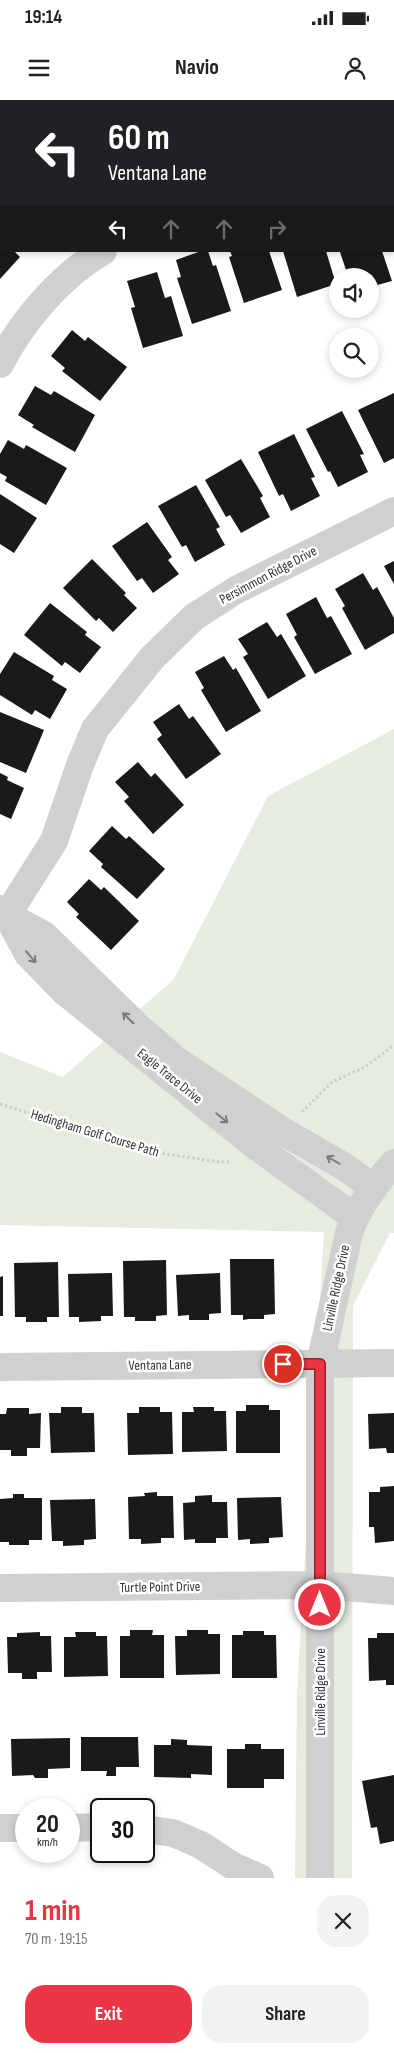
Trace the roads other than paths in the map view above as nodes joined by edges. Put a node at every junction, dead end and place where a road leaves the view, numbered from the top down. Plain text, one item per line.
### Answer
1 (102, 252) edge
2 (0, 364) edge
3 (394, 511) edge
4 (3, 912) edge
5 (394, 1162) edge
6 (373, 1187) junction
7 (354, 1217) junction
8 (394, 1363) edge
9 (320, 1364) junction
10 (0, 1367) edge
11 (320, 1586) junction
12 (0, 1588) edge
13 (394, 1591) edge
14 (0, 1828) edge
15 (15, 1828) edge
16 (155, 1831) edge
17 (260, 1878) edge
18 (320, 1878) edge

1 - 2 street
3 - 4 street, Persimmon Ridge Drive
6 -> 4 street, Eagle Trace Drive
4 -> 7 street, Eagle Trace Drive
5 - 6 street, Linville Ridge Drive
6 - 7 street, Linville Ridge Drive
7 - 9 street, Linville Ridge Drive
8 - 9 street, Ventana Lane
9 - 10 street, Ventana Lane
9 - 11 street, Linville Ridge Drive
11 - 12 street, Turtle Point Drive
11 - 13 street, Turtle Point Drive
11 - 18 street, Linville Ridge Drive
14 - 15 street
16 - 17 street

